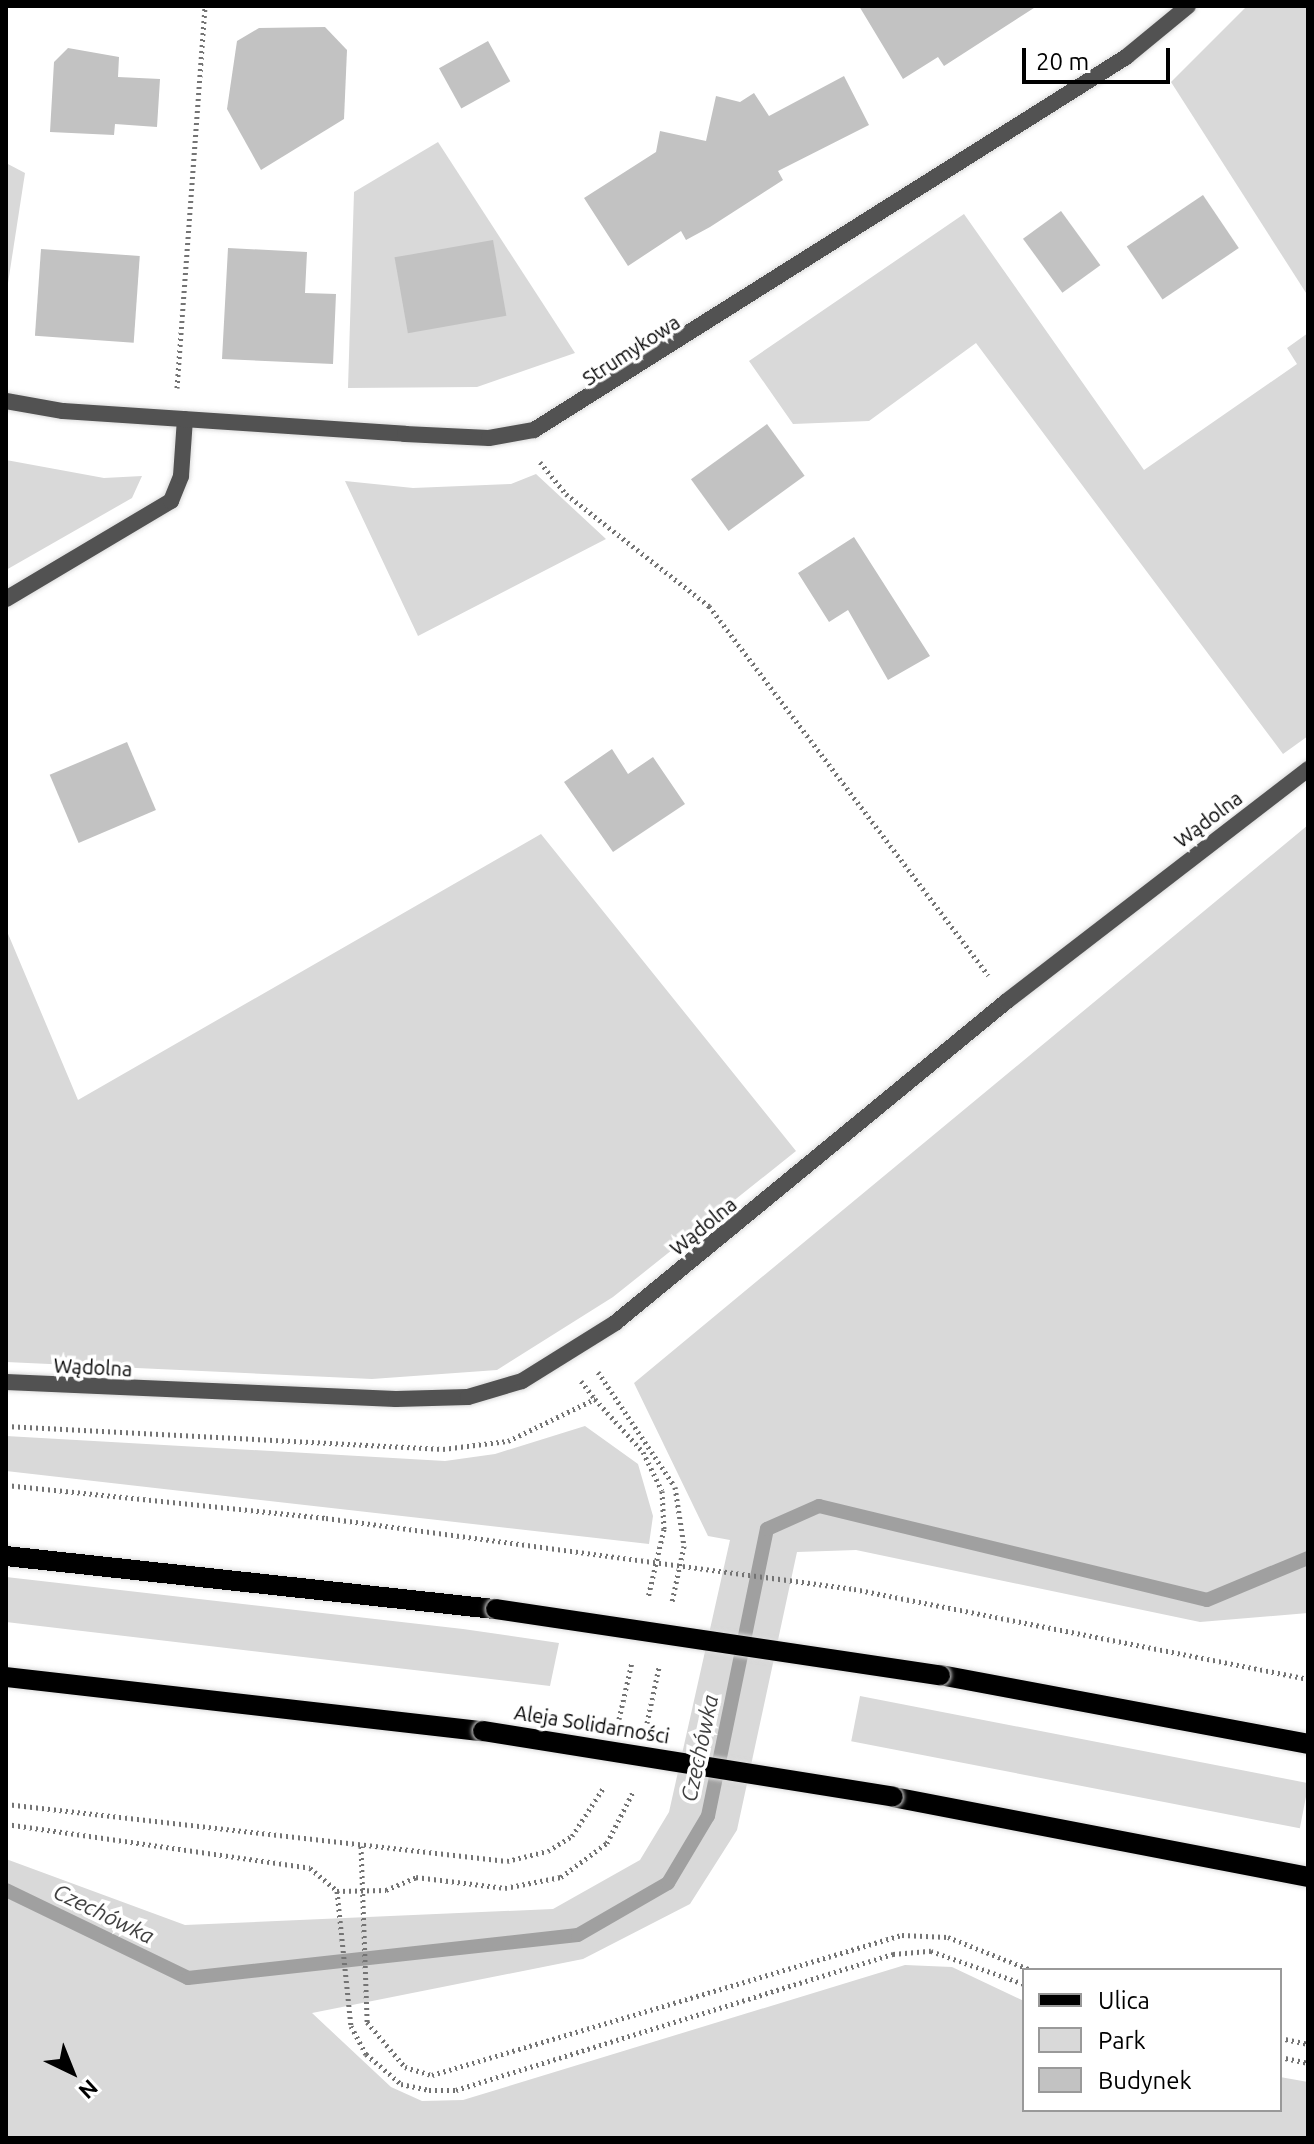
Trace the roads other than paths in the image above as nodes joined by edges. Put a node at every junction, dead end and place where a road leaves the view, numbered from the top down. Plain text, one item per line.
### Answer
1 (1188, 6) edge
2 (6, 401) edge
3 (185, 419) junction
4 (6, 599) edge
5 (1308, 769) edge
6 (6, 1382) edge
7 (6, 1556) edge
8 (6, 1677) edge
9 (1308, 1744) edge
10 (1308, 1877) edge

1 - 3 street, Strumykowa
2 - 3 street, Strumykowa
3 - 4 street
5 - 6 street, Wądolna
7 - 9 main road, bridge
8 - 10 main road, Aleja Solidarności, bridge

